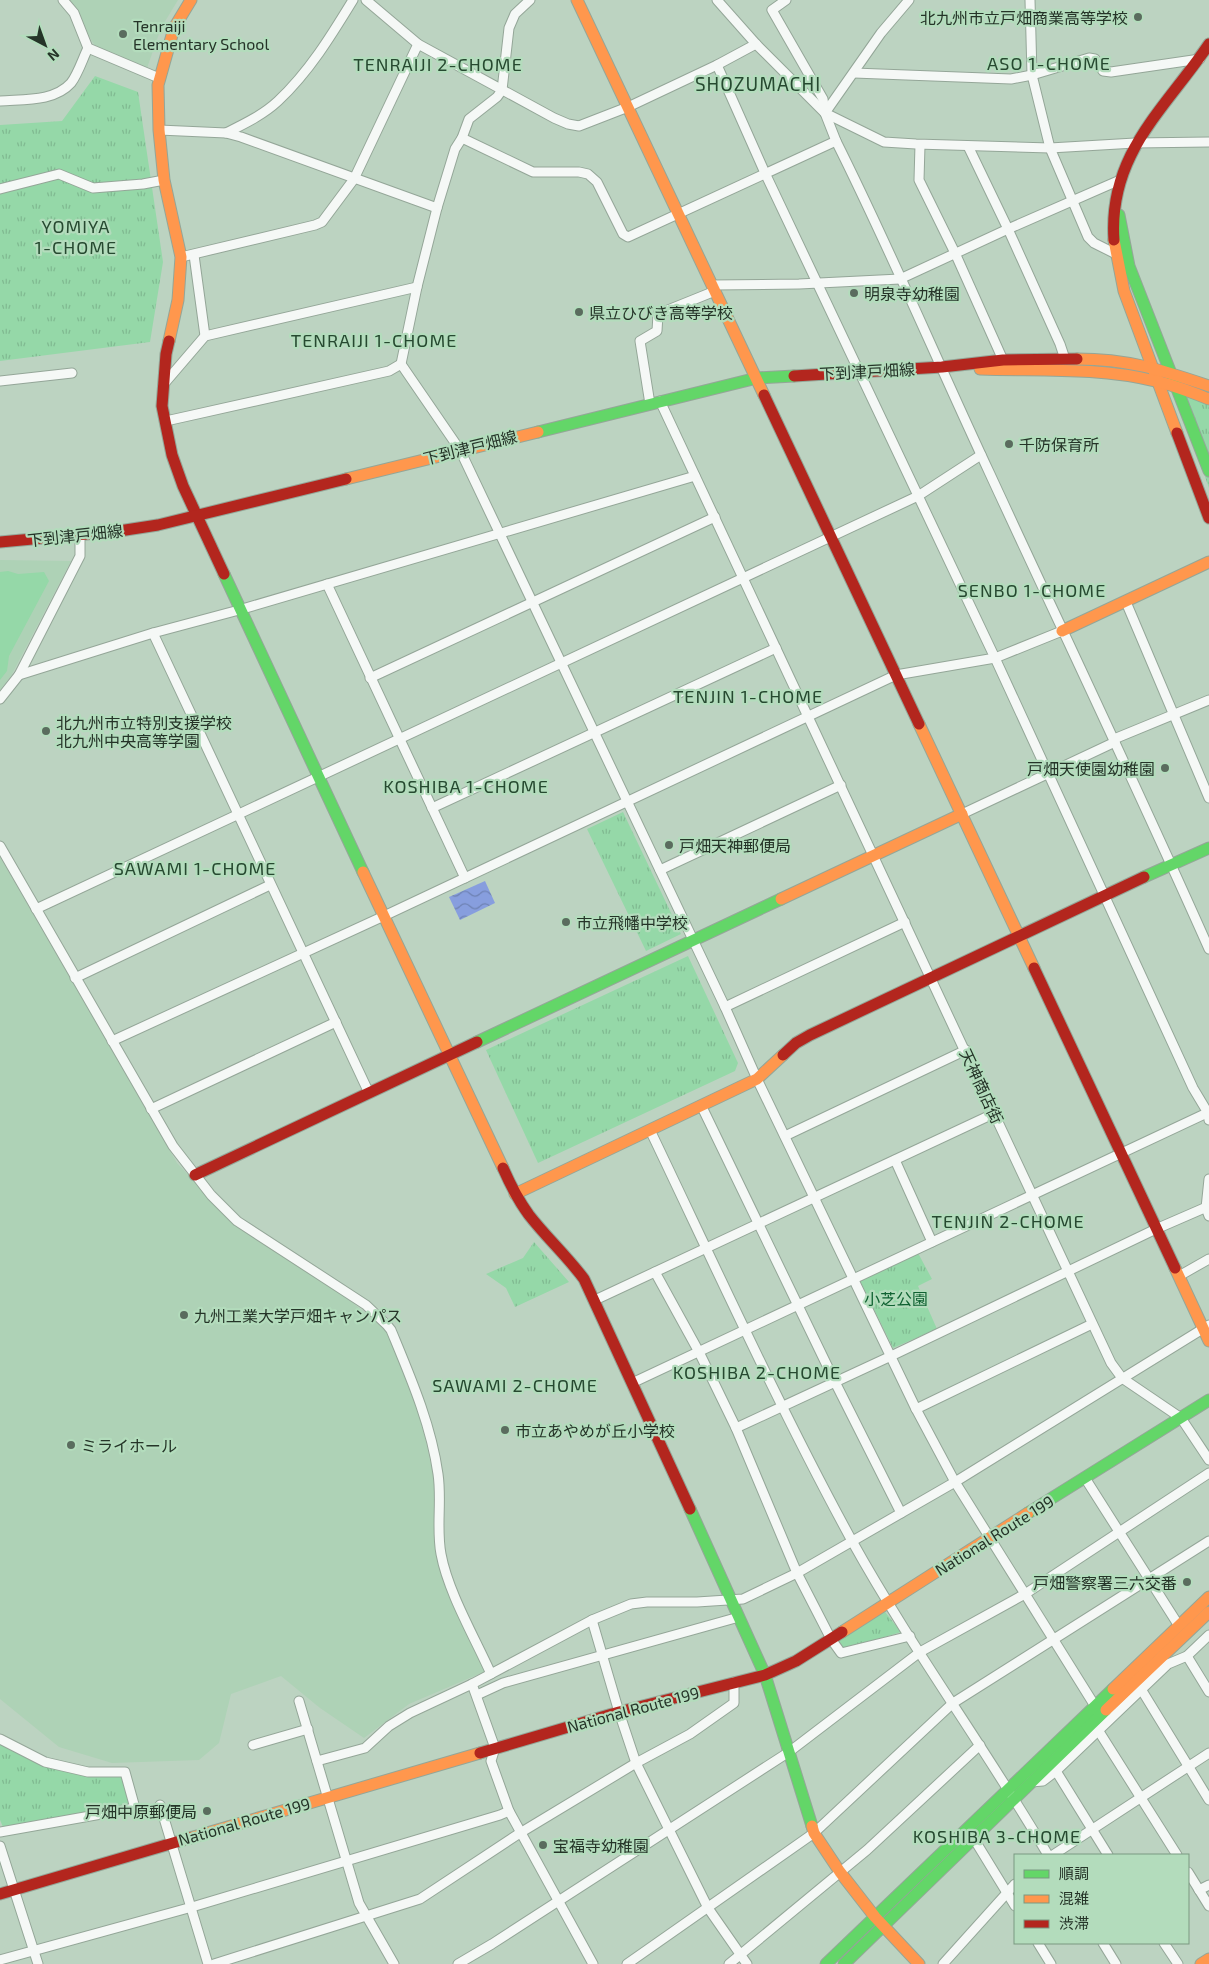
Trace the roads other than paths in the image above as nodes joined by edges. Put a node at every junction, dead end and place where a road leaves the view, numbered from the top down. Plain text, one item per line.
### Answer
1 (63, 0) edge
2 (191, 0) edge
3 (353, 0) edge
4 (366, 0) edge
5 (530, 0) edge
6 (577, 0) edge
7 (717, 0) edge
8 (786, 0) edge
9 (910, 0) edge
10 (1030, 0) edge
11 (418, 44) junction
12 (756, 44) junction
13 (1209, 44) edge
14 (88, 48) junction
15 (1209, 54) edge
16 (1198, 60) junction
17 (717, 66) junction
18 (854, 73) junction
19 (1032, 76) junction
20 (159, 78) junction
21 (502, 90) junction
22 (0, 101) edge
23 (628, 107) junction
24 (825, 113) junction
25 (160, 130) junction
26 (226, 133) junction
27 (462, 138) junction
28 (836, 142) junction
29 (1209, 142) edge
30 (1135, 143) junction
31 (920, 145) junction
32 (968, 146) junction
33 (1050, 148) junction
34 (765, 173) junction
35 (354, 179) junction
36 (164, 180) junction
37 (1120, 180) junction
38 (0, 190) edge
39 (1072, 200) junction
40 (437, 208) junction
41 (678, 214) junction
42 (1008, 229) junction
43 (955, 253) junction
44 (1114, 253) junction
45 (194, 255) junction
46 (181, 257) junction
47 (900, 279) junction
48 (817, 282) junction
49 (417, 287) junction
50 (714, 288) junction
51 (205, 336) junction
52 (1064, 359) junction
53 (1003, 360) junction
54 (401, 364) junction
55 (942, 367) junction
56 (1153, 367) junction
57 (859, 371) junction
58 (1171, 372) junction
59 (72, 373) dead end
60 (757, 378) junction
61 (0, 382) edge
62 (1159, 382) junction
63 (162, 386) junction
64 (1209, 386) edge
65 (1178, 387) junction
66 (1209, 399) edge
67 (655, 402) junction
68 (166, 421) junction
69 (460, 450) junction
70 (981, 455) junction
71 (1209, 471) edge
72 (695, 476) junction
73 (918, 496) junction
74 (196, 515) junction
75 (714, 517) junction
76 (1209, 518) edge
77 (500, 532) junction
78 (80, 535) junction
79 (832, 536) junction
80 (0, 542) edge
81 (1209, 562) edge
82 (743, 578) junction
83 (328, 584) junction
84 (532, 602) junction
85 (1126, 602) junction
86 (239, 610) junction
87 (1062, 631) junction
88 (153, 633) junction
89 (776, 648) junction
90 (996, 658) junction
91 (562, 663) junction
92 (19, 675) junction
93 (896, 675) junction
94 (370, 678) junction
95 (0, 699) edge
96 (1209, 700) edge
97 (1174, 715) junction
98 (808, 716) junction
99 (595, 732) junction
100 (400, 738) junction
101 (1114, 740) junction
102 (1048, 774) junction
103 (318, 777) junction
104 (841, 785) junction
105 (1209, 798) edge
106 (628, 801) junction
107 (432, 808) junction
108 (962, 814) junction
109 (238, 815) junction
110 (0, 846) edge
111 (1209, 848) edge
112 (874, 856) junction
113 (1171, 864) junction
114 (660, 870) junction
115 (465, 878) junction
116 (270, 885) junction
117 (1105, 895) junction
118 (36, 910) junction
119 (384, 916) junction
120 (905, 922) junction
121 (1018, 936) junction
122 (693, 940) junction
123 (1209, 949) edge
124 (302, 953) junction
125 (75, 978) junction
126 (932, 978) junction
127 (725, 1007) junction
128 (336, 1022) junction
129 (112, 1041) junction
130 (966, 1050) junction
131 (450, 1055) junction
132 (757, 1079) junction
133 (369, 1093) junction
134 (702, 1106) junction
135 (151, 1108) junction
136 (995, 1114) junction
137 (1209, 1115) edge
138 (650, 1130) junction
139 (785, 1136) junction
140 (1121, 1154) junction
141 (895, 1160) junction
142 (195, 1175) junction
143 (1209, 1180) edge
144 (515, 1194) junction
145 (1034, 1195) junction
146 (814, 1199) junction
147 (1208, 1210) edge
148 (760, 1224) junction
149 (1156, 1229) junction
150 (932, 1242) junction
151 (707, 1248) junction
152 (1209, 1259) edge
153 (1068, 1270) junction
154 (654, 1272) junction
155 (1179, 1276) junction
156 (853, 1279) junction
157 (595, 1300) junction
158 (798, 1306) junction
159 (1092, 1324) junction
160 (1206, 1327) edge
161 (746, 1330) junction
162 (1209, 1341) edge
163 (699, 1352) junction
164 (889, 1357) junction
165 (1122, 1378) junction
166 (835, 1382) junction
167 (632, 1383) junction
168 (1209, 1400) edge
169 (782, 1406) junction
170 (916, 1409) junction
171 (1181, 1418) junction
172 (736, 1428) junction
173 (1209, 1460) edge
174 (1209, 1473) edge
175 (1085, 1478) junction
176 (955, 1482) junction
177 (901, 1513) junction
178 (1119, 1532) junction
179 (990, 1537) junction
180 (852, 1541) junction
181 (1209, 1541) edge
182 (797, 1573) junction
183 (1149, 1579) junction
184 (1025, 1594) junction
185 (1209, 1597) edge
186 (732, 1600) junction
187 (888, 1603) junction
188 (1209, 1612) edge
189 (739, 1617) junction
190 (592, 1620) junction
191 (1179, 1626) junction
192 (1209, 1634) edge
193 (910, 1636) junction
194 (831, 1640) junction
195 (1054, 1640) junction
196 (920, 1652) junction
197 (1187, 1656) junction
198 (602, 1657) junction
199 (491, 1674) junction
200 (765, 1675) junction
201 (734, 1682) junction
202 (472, 1684) junction
203 (1141, 1689) junction
204 (1209, 1692) edge
205 (477, 1695) junction
206 (299, 1701) dead end
207 (953, 1704) junction
208 (1095, 1706) junction
209 (619, 1712) junction
210 (308, 1730) junction
211 (1098, 1730) junction
212 (0, 1739) edge
213 (253, 1744) dead end
214 (980, 1745) junction
215 (495, 1748) junction
216 (789, 1752) junction
217 (1209, 1753) edge
218 (317, 1760) junction
219 (636, 1762) junction
220 (1188, 1766) junction
221 (1056, 1771) junction
222 (1030, 1782) junction
223 (1012, 1793) junction
224 (328, 1797) junction
225 (1141, 1797) junction
226 (1209, 1800) edge
227 (160, 1805) dead end
228 (509, 1811) junction
229 (668, 1830) junction
230 (1091, 1830) junction
231 (0, 1832) edge
232 (520, 1833) junction
233 (814, 1833) junction
234 (974, 1839) junction
235 (171, 1842) junction
236 (0, 1846) edge
237 (1047, 1854) edge
238 (1055, 1854) edge
239 (1107, 1854) edge
240 (1174, 1854) edge
241 (347, 1860) junction
242 (840, 1872) junction
243 (1189, 1874) edge
244 (1014, 1885) edge
245 (1209, 1885) edge
246 (15, 1889) junction
247 (1199, 1890) junction
248 (1007, 1892) junction
249 (0, 1894) edge
250 (558, 1901) junction
251 (1014, 1904) edge
252 (1209, 1906) edge
253 (192, 1907) junction
254 (708, 1908) junction
255 (366, 1917) junction
256 (875, 1917) junction
257 (884, 1927) junction
258 (1039, 1944) edge
259 (1104, 1944) edge
260 (1165, 1944) edge
261 (34, 1951) junction
262 (739, 1955) junction
263 (1209, 1959) edge
264 (0, 1960) edge
265 (38, 1964) edge
266 (208, 1964) edge
267 (214, 1964) edge
268 (394, 1964) edge
269 (458, 1964) edge
270 (593, 1964) edge
271 (628, 1964) edge
272 (729, 1964) edge
273 (747, 1964) edge
274 (826, 1964) edge
275 (844, 1964) edge
276 (919, 1964) edge
277 (943, 1964) edge
278 (1051, 1964) edge
279 (1116, 1964) edge
280 (1178, 1964) edge
281 (1201, 1964) edge

1 - 14 street
2 - 20 main road
3 - 26 street
4 - 11 street
5 - 21 street
6 - 23 main road
7 - 12 street
8 - 24 street
9 - 18 street
10 - 19 street
11 - 21 street
11 - 35 street
12 - 17 street
12 - 24 street
13 - 16 main road
14 - 20 street
14 - 22 street
15 - 16 street
16 - 19 street
16 - 30 main road
17 - 23 street
17 - 34 street
18 - 19 street
18 - 24 street
19 - 33 street
20 - 25 main road
21 - 23 street
21 - 27 street
23 - 41 main road
24 - 28 street
24 - 31 street
25 - 26 street
25 - 36 main road
26 - 35 street
27 - 40 street
27 - 41 street
28 - 34 street
28 - 47 street
29 - 30 street
30 - 33 street
30 - 37 main road
31 - 32 street
31 - 43 street
32 - 33 street
32 - 42 street
33 - 39 street
34 - 41 street
34 - 48 street
35 - 40 street
35 - 45 street
36 - 38 street
36 - 46 main road
37 - 39 street
37 - 44 main road
37 - 58 main road
39 - 42 street
39 - 44 street
40 - 49 street
41 - 50 main road
42 - 43 street
42 - 52 street
43 - 47 street
43 - 53 street
44 - 56 main road
45 - 46 street
45 - 51 street
46 - 63 main road
47 - 48 street
47 - 55 street
48 - 50 street
48 - 57 street
49 - 51 street
49 - 54 street
50 - 60 main road
50 - 67 street, 天神商店街
51 - 63 street
52 - 53 main road, 下到津戸畑線
52 - 56 main road, 下到津戸畑線
53 - 55 main road, 下到津戸畑線
54 - 68 street
54 - 69 street
55 - 57 main road, 下到津戸畑線
55 - 62 main road, 下到津戸畑線
55 - 70 street
56 - 58 main road, 下到津戸畑線
56 - 62 main road
57 - 60 main road, 下到津戸畑線
57 - 73 street
58 - 64 main road, 下到津戸畑線
58 - 65 main road
59 - 61 street
60 - 67 main road, 下到津戸畑線
60 - 79 main road
62 - 65 main road, 下到津戸畑線
62 - 76 main road
63 - 68 main road
65 - 66 main road, 下到津戸畑線
65 - 71 main road
67 - 69 main road, 下到津戸畑線
67 - 72 street, 天神商店街
68 - 74 main road
69 - 74 main road, 下到津戸畑線
69 - 77 street
70 - 73 street
70 - 87 street
72 - 75 street, 天神商店街
72 - 77 street
73 - 79 street
73 - 90 street
74 - 78 main road, 下到津戸畑線
74 - 86 main road
75 - 82 street, 天神商店街
75 - 84 street
77 - 83 street
77 - 84 street
78 - 80 main road, 下到津戸畑線
78 - 92 street
79 - 82 street
79 - 93 main road
81 - 85 main road
82 - 89 street, 天神商店街
82 - 91 street
83 - 86 street
83 - 94 street
84 - 91 street
84 - 94 street
85 - 87 main road
85 - 97 street
86 - 88 street
86 - 103 main road
87 - 90 street
87 - 101 street
88 - 92 street
88 - 109 street
89 - 98 street, 天神商店街
89 - 99 street
90 - 93 street
90 - 102 street
91 - 99 street
91 - 100 street
92 - 95 street
93 - 98 street
93 - 108 main road
94 - 100 street
96 - 97 street
97 - 101 street
97 - 105 street
98 - 104 street, 天神商店街
98 - 106 street
99 - 106 street
99 - 107 street
100 - 103 street
100 - 107 street
101 - 102 street
101 - 113 street
102 - 108 street
102 - 117 street
103 - 109 street
103 - 119 main road
104 - 112 street, 天神商店街
104 - 114 street
106 - 114 street
106 - 115 street
107 - 115 street
108 - 112 main road
108 - 121 main road
109 - 116 street
109 - 118 street
110 - 118 street
111 - 113 main road
112 - 120 street, 天神商店街
112 - 122 main road
113 - 117 main road
113 - 123 street
114 - 122 street
115 - 119 street
116 - 124 street
116 - 125 street
117 - 121 main road
117 - 137 street
118 - 125 street
119 - 124 street
119 - 131 main road
120 - 126 street, 天神商店街
120 - 127 street
121 - 126 main road
121 - 140 main road
122 - 127 street
122 - 131 main road
124 - 128 street
124 - 129 street
125 - 129 street
126 - 130 street, 天神商店街
126 - 132 main road
127 - 132 street
128 - 133 street
128 - 135 street
129 - 135 street
130 - 136 street, 天神商店街
130 - 139 street
131 - 133 main road
131 - 144 main road
132 - 134 main road
132 - 139 street
133 - 142 main road
134 - 138 main road
134 - 148 street
135 - 142 street
136 - 141 street
136 - 145 street, 天神商店街
137 - 140 street
138 - 144 main road
138 - 151 street
139 - 146 street
140 - 145 street
140 - 149 main road
141 - 146 street
141 - 150 street
142 - 199 street
143 - 147 street
144 - 157 main road
145 - 150 street
145 - 153 street, 天神商店街
146 - 148 street
146 - 156 street
147 - 149 street
148 - 151 street
148 - 158 street
149 - 153 street
149 - 155 main road
150 - 156 street
151 - 154 street
151 - 161 street
152 - 155 street
153 - 159 street, 天神商店街
153 - 164 street
154 - 157 street
154 - 163 street
155 - 160 main road
156 - 158 street
156 - 164 street
157 - 167 main road
158 - 161 street
158 - 166 street
159 - 165 street, 天神商店街
159 - 170 street
160 - 162 main road
160 - 165 street
161 - 163 street
161 - 169 street
163 - 167 street
163 - 172 street
164 - 166 street
164 - 170 street
165 - 171 street
165 - 176 street
166 - 169 street
166 - 177 street
167 - 186 main road
168 - 171 main road, National Route 199
169 - 172 street
169 - 180 street
170 - 176 street
171 - 173 street
171 - 175 main road, National Route 199
172 - 182 street
174 - 178 street
175 - 178 street
175 - 179 main road, National Route 199
176 - 177 street
176 - 179 street
177 - 180 street
178 - 183 street
178 - 184 street
179 - 184 street
179 - 187 main road, National Route 199
180 - 182 street
180 - 187 street
181 - 183 street
182 - 186 street
182 - 194 street
183 - 191 street
183 - 195 street
184 - 195 street
184 - 196 street
185 - 191 main road
186 - 189 main road
186 - 190 street
187 - 193 street
187 - 194 main road, National Route 199
188 - 222 main road
189 - 198 street
189 - 200 main road
190 - 198 street
190 - 199 street
191 - 208 main road
192 - 197 street
193 - 194 street
193 - 196 street
194 - 200 main road, National Route 199
195 - 207 street
195 - 208 street
196 - 207 street
196 - 216 street
197 - 203 street
197 - 204 street
198 - 205 street
198 - 209 street
199 - 202 street
200 - 201 main road, National Route 199
200 - 216 main road
201 - 209 main road, National Route 199
201 - 219 street
202 - 205 street
202 - 218 street
203 - 211 street
203 - 220 street
205 - 215 street
206 - 210 street
207 - 214 street
207 - 233 street
208 - 223 main road
209 - 215 main road, National Route 199
209 - 219 street
210 - 213 street
210 - 218 street
211 - 221 street
211 - 225 street
212 - 231 street
214 - 223 street
214 - 242 street
215 - 224 main road, National Route 199
215 - 228 street
216 - 229 street
216 - 233 main road
217 - 220 street
218 - 224 street
219 - 229 street
219 - 232 street
220 - 225 street
220 - 226 street
221 - 222 street
221 - 230 street
222 - 223 main road
223 - 234 main road
223 - 237 street
223 - 256 main road
224 - 235 main road, National Route 199
224 - 241 street
225 - 230 street
225 - 240 street
227 - 235 street
228 - 232 street
228 - 241 street
229 - 250 street
229 - 254 street
230 - 238 street
230 - 239 street
232 - 250 street
232 - 255 street
233 - 242 main road
233 - 254 street
234 - 248 street
234 - 257 main road
235 - 246 main road, National Route 199
235 - 253 street
236 - 246 street
241 - 253 street
241 - 255 street
242 - 256 main road
242 - 262 street
243 - 247 street
244 - 248 street
245 - 247 street
246 - 249 main road, National Route 199
246 - 261 street
247 - 252 street
248 - 251 street
248 - 277 street
250 - 269 street
250 - 270 street
253 - 261 street
253 - 266 street
254 - 262 street
254 - 271 street
255 - 267 street
255 - 268 street
256 - 257 main road
256 - 274 main road
257 - 275 main road
257 - 276 main road
258 - 278 street
259 - 279 street
260 - 280 street
261 - 264 street
261 - 265 street
262 - 272 street
262 - 273 street
263 - 281 main road

